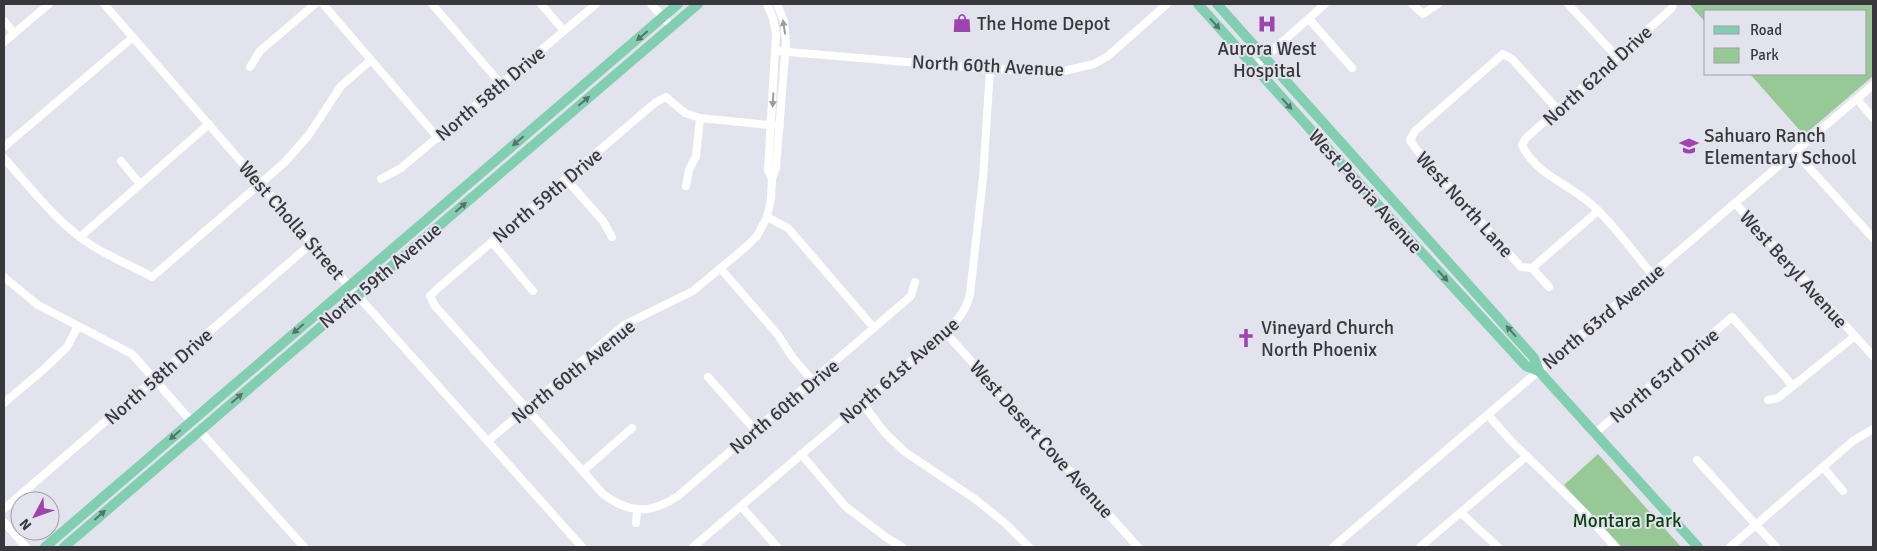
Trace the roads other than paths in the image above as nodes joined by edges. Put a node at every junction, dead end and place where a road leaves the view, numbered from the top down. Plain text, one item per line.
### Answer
1 (49, 4) edge
2 (104, 4) edge
3 (315, 4) edge
4 (323, 4) edge
5 (432, 4) edge
6 (541, 4) edge
7 (596, 4) edge
8 (652, 4) edge
9 (678, 4) edge
10 (698, 4) edge
11 (767, 4) edge
12 (776, 4) edge
13 (1167, 4) edge
14 (1198, 4) edge
15 (1217, 4) edge
16 (1325, 4) edge
17 (1412, 4) edge
18 (1438, 4) edge
19 (1568, 4) edge
20 (1673, 4) edge
21 (663, 17) junction
22 (1308, 19) junction
23 (4, 21) edge
24 (671, 26) junction
25 (564, 31) junction
26 (14, 33) junction
27 (133, 37) junction
28 (4, 42) edge
29 (776, 51) junction
30 (786, 52) junction
31 (1617, 57) junction
32 (1265, 58) junction
33 (370, 60) junction
34 (250, 67) dead end
35 (1254, 67) junction
36 (1352, 68) dead end
37 (990, 69) junction
38 (501, 84) junction
39 (1873, 85) edge
40 (1857, 99) junction
41 (1558, 110) junction
42 (700, 118) junction
43 (1873, 118) edge
44 (209, 124) junction
45 (771, 124) junction
46 (780, 126) junction
47 (438, 138) junction
48 (4, 147) edge
49 (1328, 150) junction
50 (1795, 152) junction
51 (4, 158) edge
52 (121, 161) dead end
53 (566, 178) junction
54 (381, 179) dead end
55 (772, 179) junction
56 (140, 184) junction
57 (261, 184) junction
58 (686, 186) dead end
59 (1396, 204) junction
60 (1735, 204) junction
61 (1598, 211) junction
62 (767, 217) junction
63 (80, 237) junction
64 (612, 237) dead end
65 (1873, 238) edge
66 (492, 242) junction
67 (312, 243) junction
68 (1532, 268) junction
69 (721, 269) junction
70 (1652, 274) junction
71 (4, 277) edge
72 (915, 282) dead end
73 (348, 286) junction
74 (1549, 287) dead end
75 (533, 291) dead end
76 (357, 295) junction
77 (78, 326) junction
78 (874, 328) junction
79 (945, 332) junction
80 (1855, 336) junction
81 (1873, 356) edge
82 (1539, 370) junction
83 (708, 377) dead end
84 (154, 379) junction
85 (813, 381) junction
86 (1793, 386) junction
87 (1768, 400) dead end
88 (5, 401) edge
89 (862, 403) junction
90 (526, 408) junction
91 (1488, 415) junction
92 (191, 421) junction
93 (632, 428) dead end
94 (1873, 429) edge
95 (199, 430) junction
96 (755, 430) junction
97 (1595, 433) junction
98 (488, 441) junction
99 (801, 454) junction
100 (1527, 456) junction
101 (1697, 460) dead end
102 (1823, 467) junction
103 (583, 471) junction
104 (1843, 490) dead end
105 (741, 506) junction
106 (4, 509) edge
107 (637, 510) junction
108 (1461, 513) junction
109 (4, 522) edge
110 (636, 522) dead end
111 (1756, 525) junction
112 (26, 547) edge
113 (45, 547) edge
114 (64, 547) edge
115 (304, 547) edge
116 (582, 547) edge
117 (692, 547) edge
118 (777, 547) edge
119 (902, 547) edge
120 (1029, 547) edge
121 (1138, 547) edge
122 (1333, 547) edge
123 (1420, 547) edge
124 (1498, 547) edge
125 (1615, 547) edge
126 (1698, 547) edge
127 (1730, 547) edge
128 (1776, 547) edge

1 - 26 street
2 - 27 street, West Cholla Street
3 - 34 street
4 - 33 street
5 - 38 street
6 - 25 street
7 - 25 street, North 58th Drive
8 - 21 street
9 - 21 main road, North 59th Avenue
10 - 24 main road, North 59th Avenue
11 - 29 street
30 -> 12 street
13 - 37 street, North 60th Avenue
14 -> 35 main road, West Peoria Avenue
15 - 32 main road, West Peoria Avenue
16 - 22 street
17 - 18 street
19 - 31 street
20 - 31 street, North 62nd Drive
21 - 24 street
21 -> 73 main road, North 59th Avenue
22 - 32 street
22 - 36 street
23 - 26 street
76 -> 24 main road, North 59th Avenue
25 - 38 street, North 58th Drive
26 - 28 street
27 - 44 street, West Cholla Street
27 - 48 street
29 - 30 street, North 60th Avenue
29 -> 45 street, North 60th Avenue
30 - 37 street, North 60th Avenue
30 - 46 street, North 60th Avenue
31 - 41 street, North 62nd Drive
32 - 35 street
32 - 59 main road, West Peoria Avenue
33 - 47 street
33 - 57 street
35 -> 49 main road, West Peoria Avenue
37 - 79 street, North 61st Avenue
38 - 47 street, North 58th Drive
39 - 40 street, North 63rd Avenue
40 - 43 street
40 - 50 street, North 63rd Avenue
41 - 61 street, North 62nd Drive
41 - 68 street, West North Lane
42 - 45 street
42 - 53 street, North 59th Drive
42 - 58 street
44 - 56 street
44 - 57 street, West Cholla Street
45 - 46 street
45 - 55 street, North 60th Avenue
46 - 55 street, North 60th Avenue
47 - 54 street, North 58th Drive
49 - 59 main road
49 -> 82 main road, West Peoria Avenue
50 - 60 street, North 63rd Avenue
50 - 65 street
51 - 63 street
52 - 56 street
53 - 64 street
53 - 66 street, North 59th Drive
55 - 62 street, North 60th Avenue
56 - 63 street
57 - 63 street
57 - 67 street, West Cholla Street
82 -> 59 main road, West Peoria Avenue
60 - 70 street, North 63rd Avenue
60 - 80 street, West Beryl Avenue
61 - 68 street
61 - 70 street
62 - 69 street, North 60th Avenue
62 - 78 street
66 - 75 street
66 - 90 street, North 59th Drive
67 - 73 street, West Cholla Street
67 - 84 street, North 58th Drive
68 - 74 street, West North Lane
69 - 85 street
69 - 90 street, North 60th Avenue
70 - 82 street, North 63rd Avenue
71 - 77 street
72 - 78 street, North 60th Drive
73 - 76 street, West Cholla Street
73 -> 92 main road, North 59th Avenue
95 -> 76 main road, North 59th Avenue
76 - 98 street, West Cholla Street
77 - 84 street
77 - 88 street
78 - 85 street, North 60th Drive
79 - 89 street, North 61st Avenue
79 - 121 street, West Desert Cove Avenue
80 - 81 street, West Beryl Avenue
80 - 86 street
82 - 91 street, North 63rd Avenue
82 - 97 main road, West Peoria Avenue
83 - 96 street
84 - 92 street
84 - 106 street, North 58th Drive
85 - 96 street, North 60th Drive
86 - 87 street
86 - 97 street, North 63rd Drive
89 - 99 street, North 61st Avenue
89 - 120 street
90 - 98 street, North 60th Avenue
90 - 103 street
91 - 100 street
91 - 122 street, North 63rd Avenue
92 -> 113 main road, North 59th Avenue
93 - 103 street
94 - 102 street
114 -> 95 main road, North 59th Avenue
95 - 115 street
96 - 107 street, North 60th Drive
97 - 126 main road, West Peoria Avenue
98 - 116 street, West Cholla Street
99 - 105 street, North 61st Avenue
99 - 119 street
100 - 108 street
100 - 125 street
101 - 111 street
102 - 104 street
102 - 111 street
103 - 107 street
105 - 117 street, North 61st Avenue
105 - 118 street
107 - 110 street
108 - 123 street
108 - 124 street
109 - 112 street
111 - 127 street
111 - 128 street

